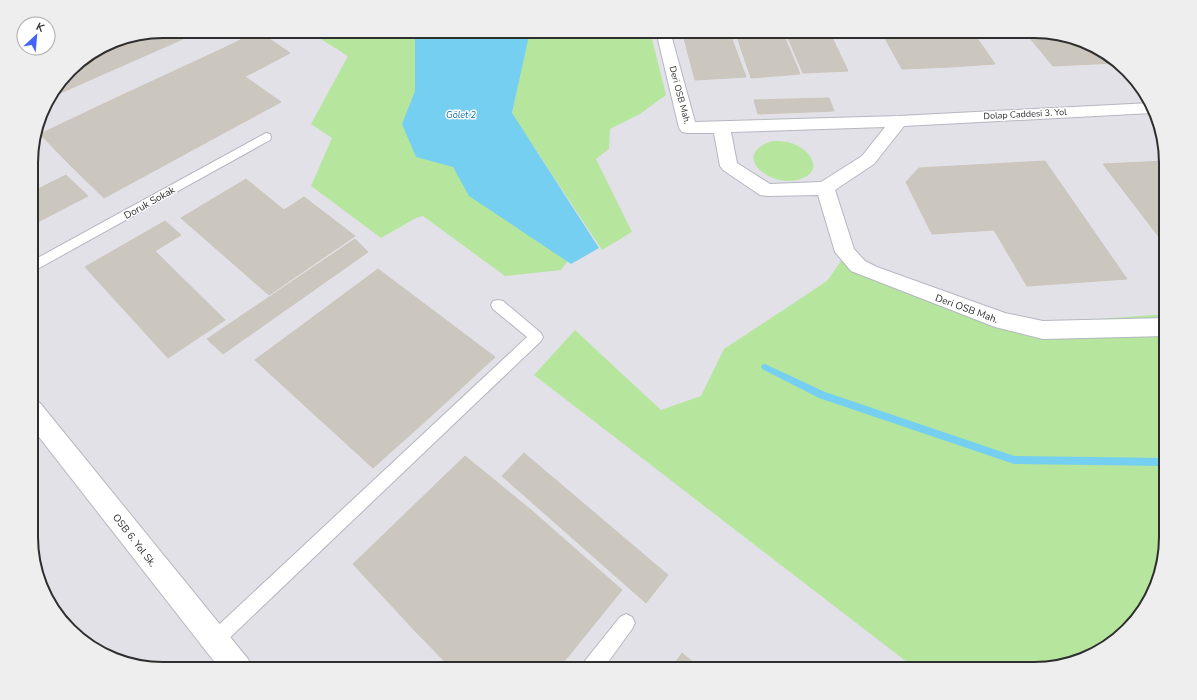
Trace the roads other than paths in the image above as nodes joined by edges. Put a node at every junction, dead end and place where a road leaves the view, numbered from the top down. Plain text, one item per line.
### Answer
1 (665, 38) edge
2 (1146, 108) edge
3 (899, 121) junction
4 (721, 127) junction
5 (266, 138) dead end
6 (825, 188) junction
7 (38, 264) edge
8 (498, 305) dead end
9 (1159, 327) edge
10 (38, 418) edge
11 (626, 623) dead end
12 (215, 640) junction
13 (232, 662) edge
14 (596, 662) edge

1 - 4 street, Deri OSB Mah.
2 - 3 street, Dolap Caddesi 3. Yol
3 - 4 street, Dolap Caddesi 3. Yol
3 - 6 street
4 - 6 street
5 - 7 lane, Doruk Sokak
6 - 9 street, Deri OSB Mah.
8 - 12 lane
10 - 12 street, OSB 6. Yol Sk.
11 - 14 lane
12 - 13 street, OSB 6. Yol Sk.

